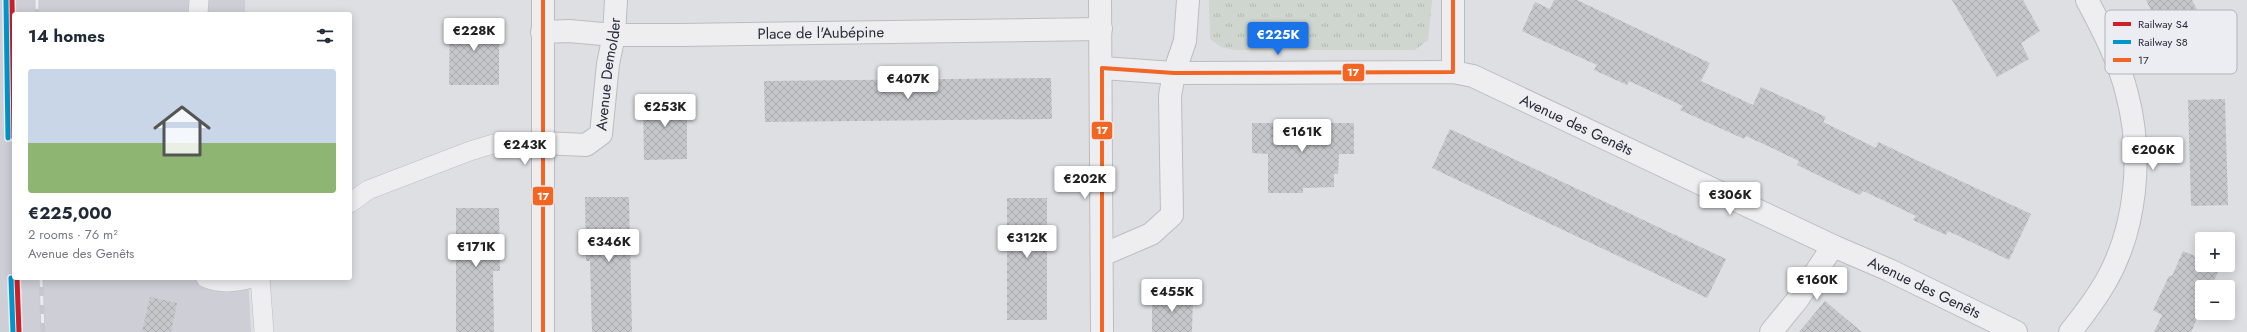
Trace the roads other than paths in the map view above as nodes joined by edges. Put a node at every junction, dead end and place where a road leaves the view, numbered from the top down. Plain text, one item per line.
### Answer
1 (199, 0) edge
2 (543, 0) edge
3 (616, 0) edge
4 (1100, 0) edge
5 (1188, 0) edge
6 (1453, 0) edge
7 (2087, 0) edge
8 (198, 12) edge
9 (1101, 29) junction
10 (542, 32) junction
11 (2105, 34) edge
12 (614, 35) junction
13 (1102, 68) junction
14 (1453, 72) junction
15 (1174, 73) junction
16 (2120, 74) edge
17 (542, 143) junction
18 (352, 202) edge
19 (1833, 246) junction
20 (1102, 255) junction
21 (212, 280) edge
22 (244, 280) edge
23 (260, 280) edge
24 (264, 332) edge
25 (542, 332) edge
26 (1102, 332) edge
27 (1770, 332) edge
28 (2016, 332) edge
29 (2070, 332) edge

1 - 8 lane
2 - 10 street
3 - 12 street, Avenue Demolder
4 - 9 street
5 - 15 street
6 - 14 street
7 - 11 street
9 - 12 street, Place de l'Aubépine
9 - 13 street
10 - 12 street, Place de l'Aubépine
10 - 17 street
12 - 17 street, Avenue Demolder
13 - 15 street, Avenue des Genêts
13 - 20 street
14 - 15 street, Avenue des Genêts
14 - 19 street, Avenue des Genêts
15 - 20 street
16 - 29 street
17 - 18 lane
17 - 25 street
19 - 27 street
19 - 28 street, Avenue des Genêts
20 - 26 street
21 - 22 lane
23 - 24 lane

